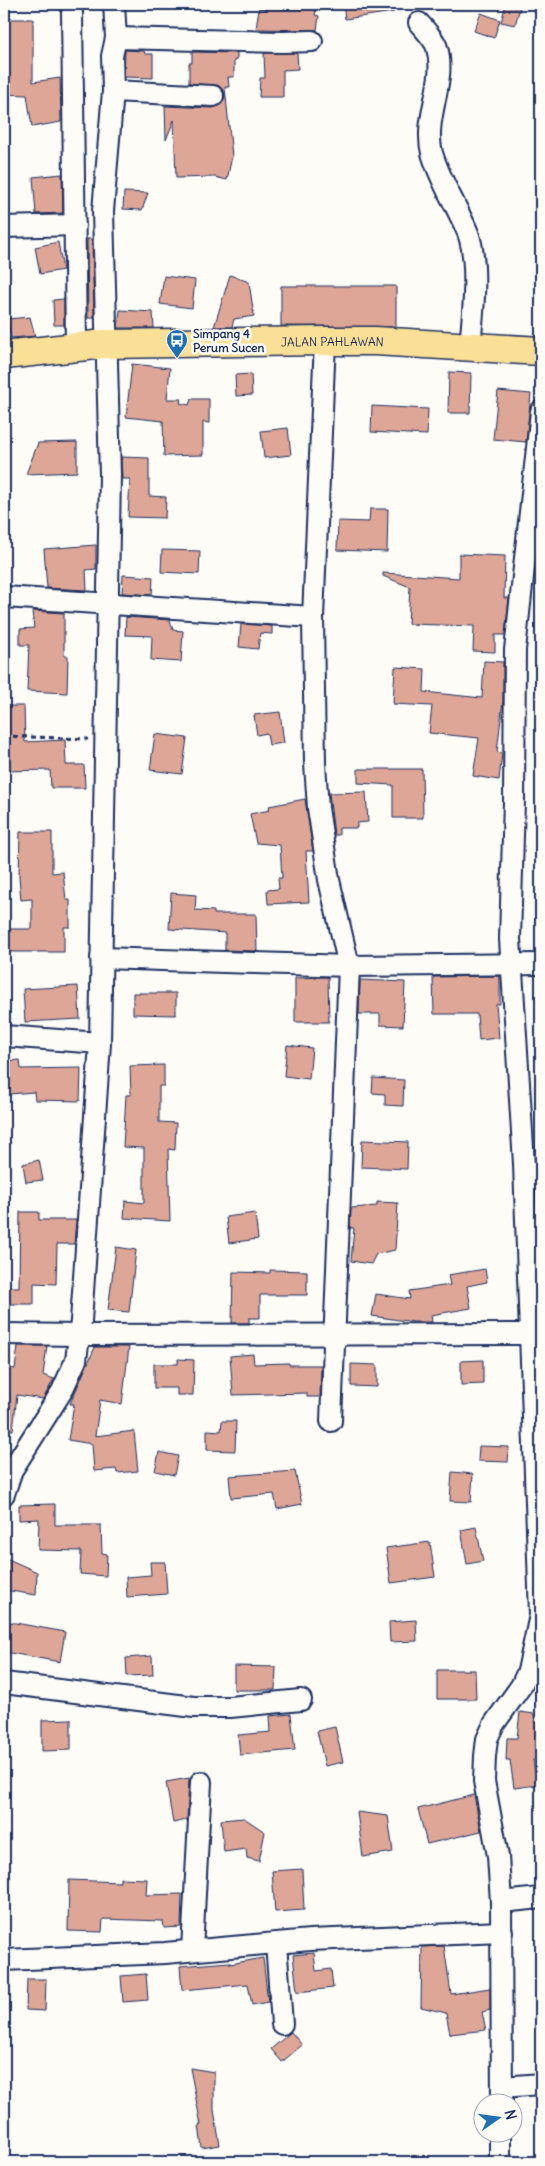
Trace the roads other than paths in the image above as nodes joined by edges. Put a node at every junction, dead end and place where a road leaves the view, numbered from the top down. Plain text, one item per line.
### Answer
1 (114, 4) edge
2 (72, 13) dead end
3 (419, 23) dead end
4 (116, 38) junction
5 (312, 41) dead end
6 (113, 91) junction
7 (213, 96) dead end
8 (75, 225) junction
9 (4, 227) edge
10 (325, 341) junction
11 (105, 344) junction
12 (76, 346) junction
13 (470, 346) junction
14 (541, 350) edge
15 (4, 355) edge
16 (541, 411) edge
17 (4, 597) edge
18 (108, 603) junction
19 (313, 617) junction
20 (101, 958) junction
21 (541, 964) edge
22 (512, 965) junction
23 (349, 966) junction
24 (4, 1036) edge
25 (100, 1043) junction
26 (4, 1334) edge
27 (536, 1334) edge
28 (79, 1335) junction
29 (333, 1335) junction
30 (331, 1421) dead end
31 (4, 1494) edge
32 (541, 1614) edge
33 (4, 1683) edge
34 (301, 1700) dead end
35 (201, 1782) dead end
36 (541, 1898) edge
37 (501, 1902) junction
38 (502, 1932) junction
39 (276, 1943) junction
40 (192, 1950) junction
41 (4, 1960) edge
42 (282, 2024) dead end
43 (541, 2084) edge
44 (502, 2094) edge
45 (506, 2094) edge
46 (500, 2144) edge
47 (500, 2162) edge

1 - 4 street
2 - 8 street
3 - 13 street
4 - 5 street
4 - 6 street
6 - 7 street
6 - 11 street
8 - 9 street
8 - 12 street
10 - 11 main road, JALAN PAHLAWAN
10 - 13 main road, JALAN PAHLAWAN
10 - 19 street
11 - 12 main road, JALAN PAHLAWAN
11 - 18 street
12 - 15 main road, JALAN PAHLAWAN
13 - 14 main road, JALAN PAHLAWAN
16 - 22 street
17 - 18 street
18 - 19 street
18 - 20 street
19 - 23 street
20 - 23 street
20 - 25 street
21 - 22 street
22 - 23 street
22 - 27 street
23 - 29 street
24 - 25 street
25 - 28 street
26 - 28 street
27 - 29 street
27 - 32 street
28 - 29 street
28 - 31 street
29 - 30 street
32 - 37 street
33 - 34 street
35 - 40 street
36 - 37 street
37 - 38 street
38 - 39 street
38 - 44 street
39 - 40 street
39 - 42 street
40 - 41 street
43 - 45 street
46 - 47 street

